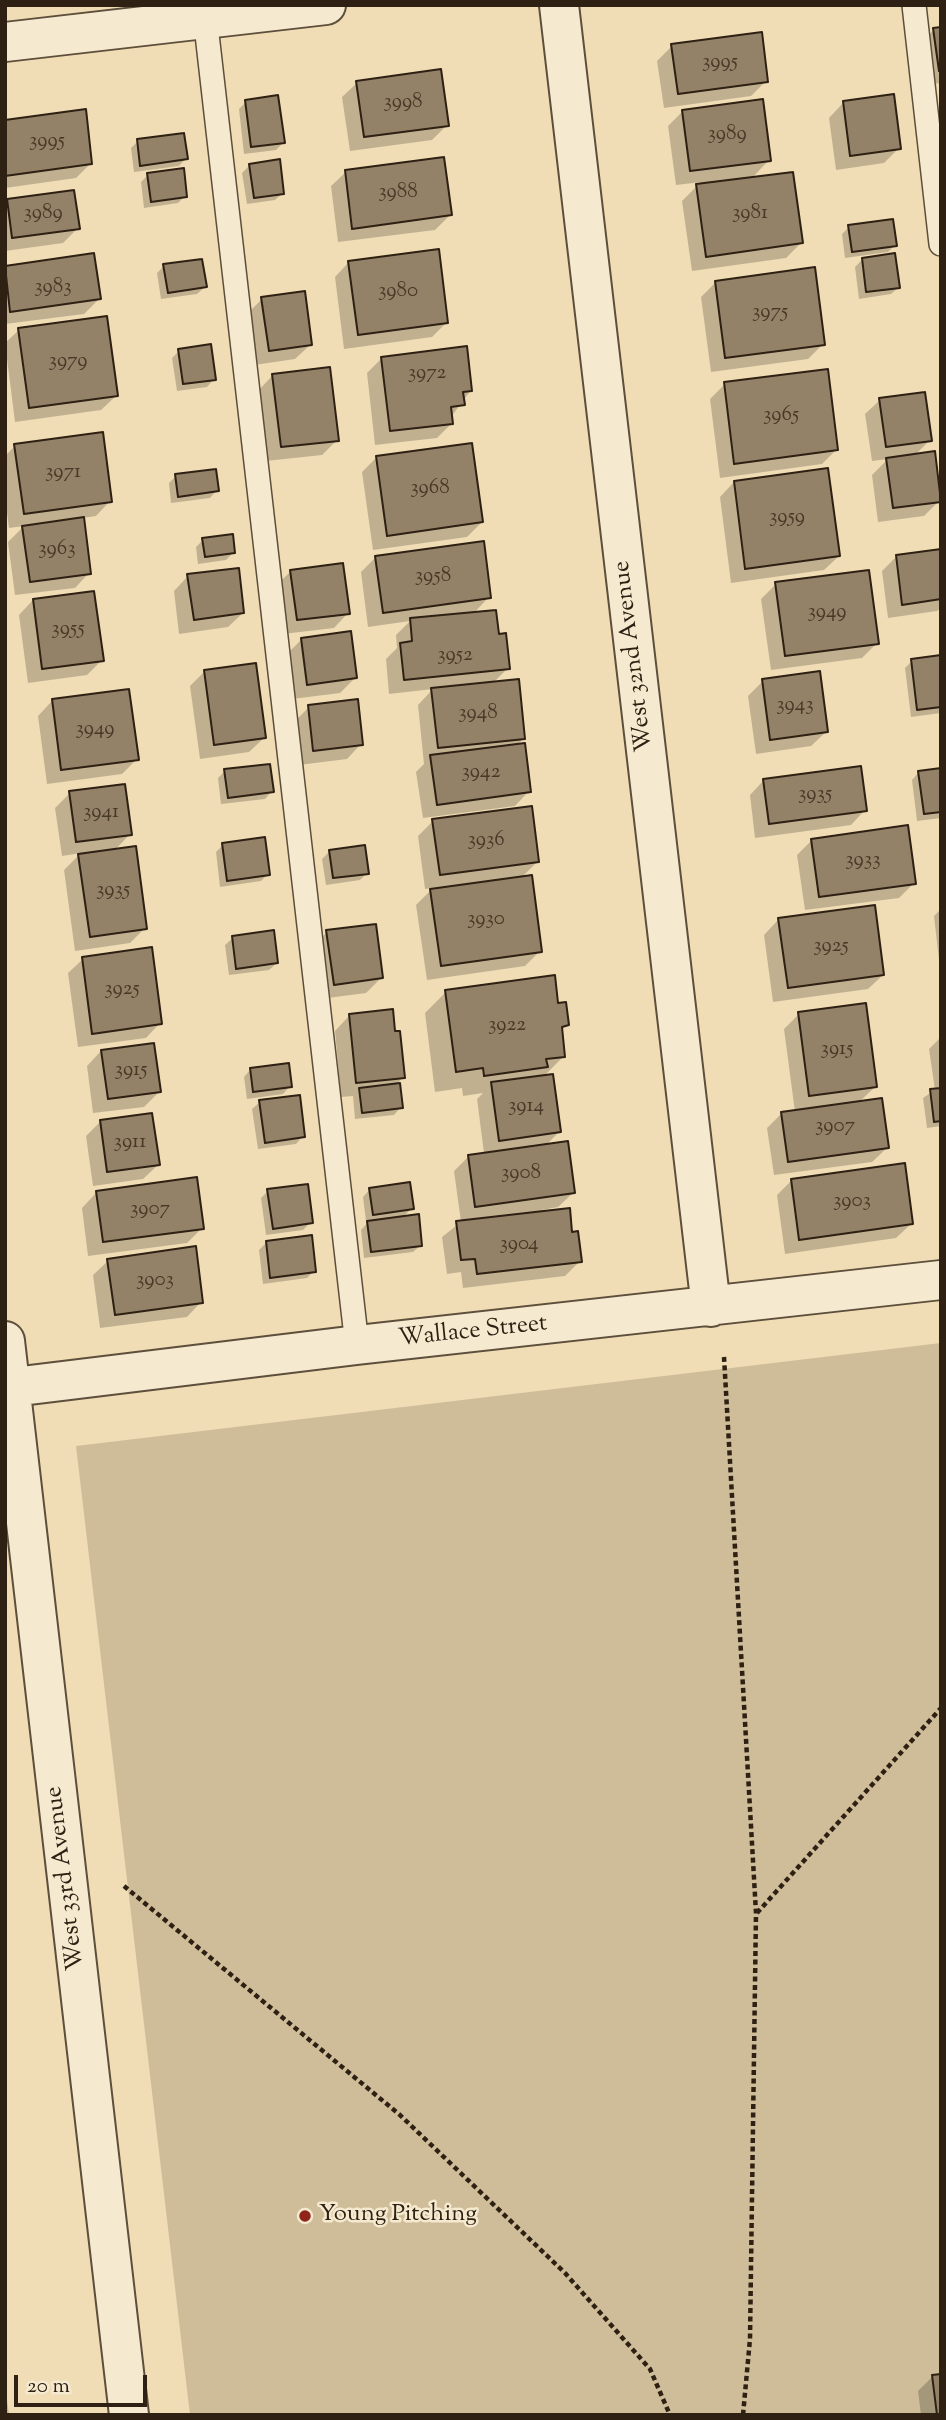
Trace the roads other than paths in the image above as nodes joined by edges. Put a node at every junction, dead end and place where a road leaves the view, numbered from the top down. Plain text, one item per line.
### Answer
1 (326, 5) edge
2 (559, 5) edge
3 (914, 5) edge
4 (205, 11) edge
5 (5, 43) edge
6 (941, 244) edge
7 (941, 1280) edge
8 (711, 1307) junction
9 (5, 1340) edge
10 (357, 1345) junction
11 (8, 1388) edge
12 (129, 2415) edge

1 - 4 street
2 - 8 street, West 32nd Avenue
3 - 6 lane
4 - 5 street
4 - 10 lane
7 - 8 street, Wallace Street
8 - 10 street, Wallace Street
9 - 11 street, West 33rd Avenue
10 - 11 street, Wallace Street
11 - 12 street, West 33rd Avenue

